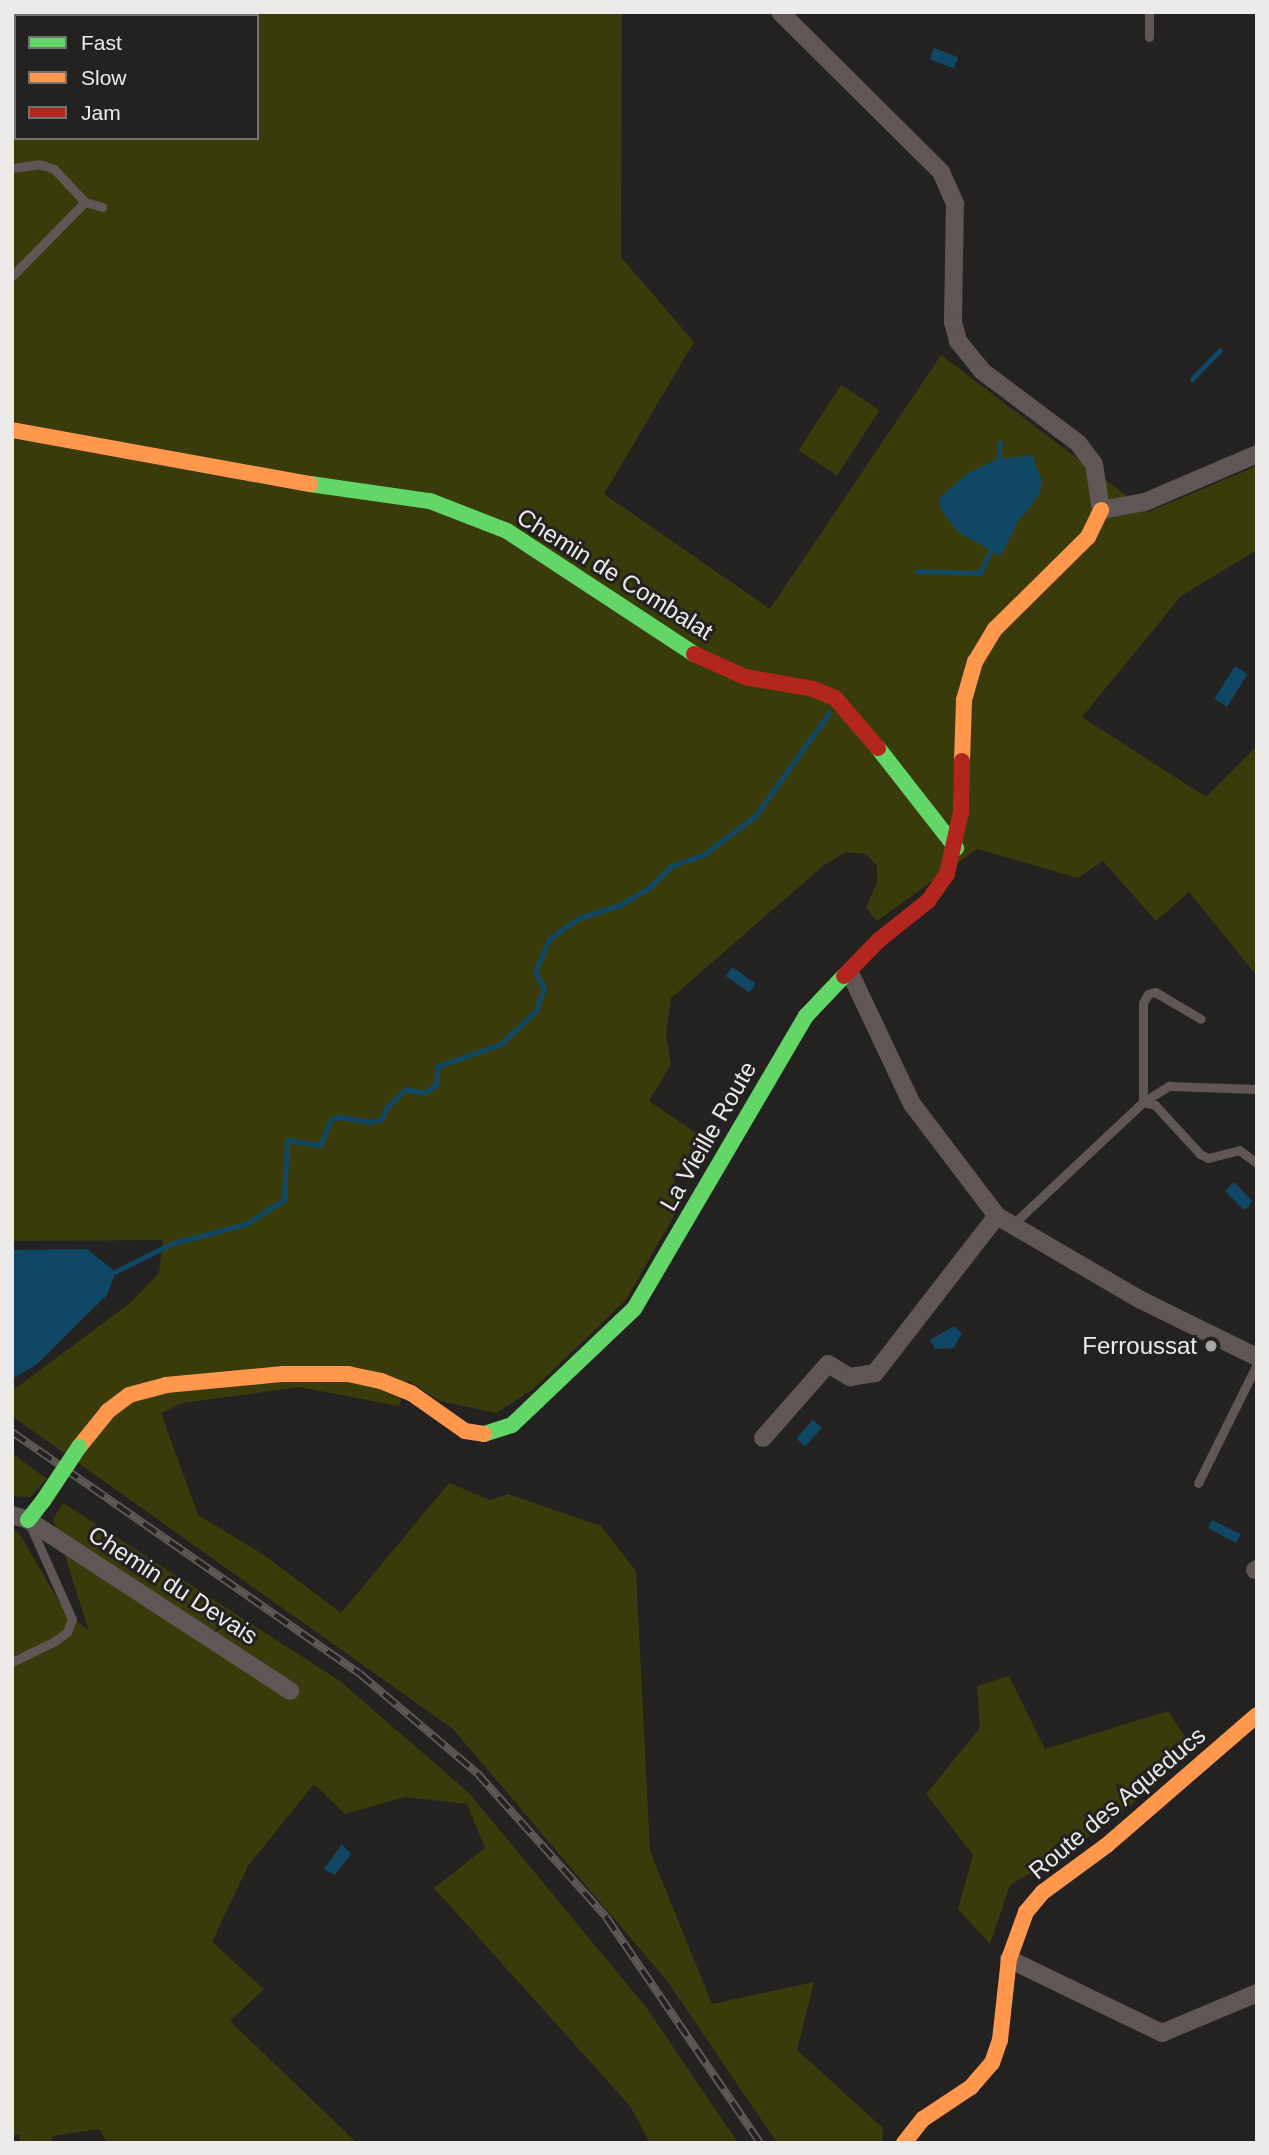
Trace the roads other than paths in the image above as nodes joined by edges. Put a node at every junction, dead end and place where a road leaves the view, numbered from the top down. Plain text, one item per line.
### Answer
1 (780, 12) edge
2 (1149, 12) edge
3 (1149, 37) dead end
4 (12, 168) edge
5 (85, 202) junction
6 (102, 207) dead end
7 (12, 276) edge
8 (12, 430) edge
9 (1257, 454) edge
10 (1101, 510) junction
11 (956, 848) junction
12 (850, 975) junction
13 (1201, 1019) dead end
14 (1257, 1089) edge
15 (1143, 1102) junction
16 (1257, 1163) edge
17 (1003, 1222) junction
18 (1257, 1357) edge
19 (1257, 1364) edge
20 (763, 1438) dead end
21 (1198, 1483) dead end
22 (20, 1518) edge
23 (12, 1662) edge
24 (290, 1692) dead end
25 (1257, 1715) edge
26 (1009, 1959) junction
27 (1257, 1993) edge
28 (904, 2143) edge

1 - 10 street
2 - 3 lane
4 - 5 lane
5 - 6 lane
5 - 7 lane
8 - 11 street, Chemin de Combalat
9 - 10 street
10 - 11 street, La Vieille Route
11 - 12 street, La Vieille Route
12 - 17 street
12 - 22 street, La Vieille Route, bridge
13 - 15 lane
14 - 15 lane
15 - 16 lane
15 - 17 lane
17 - 18 street
17 - 20 street
19 - 21 lane
22 - 23 lane
22 - 24 street, Chemin du Devais
25 - 26 street, Route des Aqueducs
26 - 27 street
26 - 28 street, Route des Aqueducs

